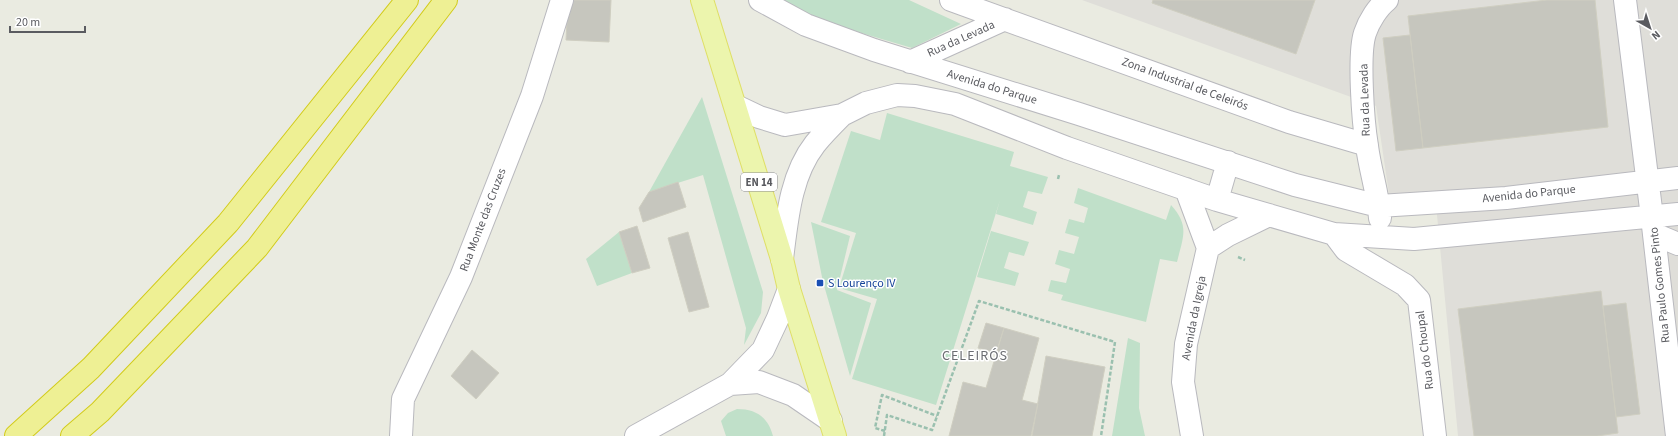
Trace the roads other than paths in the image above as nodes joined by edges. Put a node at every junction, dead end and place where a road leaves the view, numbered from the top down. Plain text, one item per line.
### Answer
1 (407, 0) edge
2 (446, 0) edge
3 (562, 0) edge
4 (702, 0) edge
5 (760, 0) edge
6 (951, 0) edge
7 (1388, 0) edge
8 (1625, 0) edge
9 (1004, 19) junction
10 (910, 62) junction
11 (736, 106) junction
12 (842, 115) junction
13 (1366, 145) junction
14 (1228, 162) junction
15 (1678, 178) edge
16 (1648, 181) junction
17 (1186, 189) junction
18 (1217, 200) junction
19 (1379, 206) junction
20 (1678, 214) edge
21 (1269, 215) junction
22 (1653, 226) junction
23 (1334, 234) junction
24 (1381, 237) junction
25 (1678, 244) edge
26 (1208, 248) junction
27 (782, 259) junction
28 (789, 289) junction
29 (730, 384) junction
30 (833, 429) edge
31 (16, 436) edge
32 (72, 436) edge
33 (401, 436) edge
34 (636, 436) edge
35 (1192, 436) edge
36 (1435, 436) edge
37 (1677, 436) edge

1 - 31 highway
2 - 32 highway
3 - 33 street, Rua Monte das Cruzes
4 - 11 main road, EN 14
5 - 10 street, Avenida do Parque
6 - 9 street, Rua da Levada
7 - 13 street, Rua da Levada
8 - 16 street
9 - 10 street, Rua da Levada
9 - 13 street, Zona Industrial de Celeirós
10 - 14 street, Avenida do Parque
11 - 12 street
11 - 27 main road, EN 14
12 - 17 street
12 - 27 street
13 - 19 street, Rua da Levada
14 - 18 street
14 - 19 street, Avenida do Parque
15 - 16 street, Avenida do Parque
16 - 19 street, Avenida do Parque
16 - 22 street, Rua Paulo Gomes Pinto
17 - 18 street
17 - 26 street
18 - 21 street
19 - 24 street
20 - 22 street
21 - 23 street
21 - 26 street
22 - 24 street
22 - 25 street
22 - 37 street, Rua Paulo Gomes Pinto
23 - 24 street
23 - 36 street, Rua do Choupal
26 - 35 street, Avenida da Igreja
27 - 28 main road, EN 14
28 - 29 street
28 - 30 main road, EN 14
29 - 30 street
29 - 34 street

